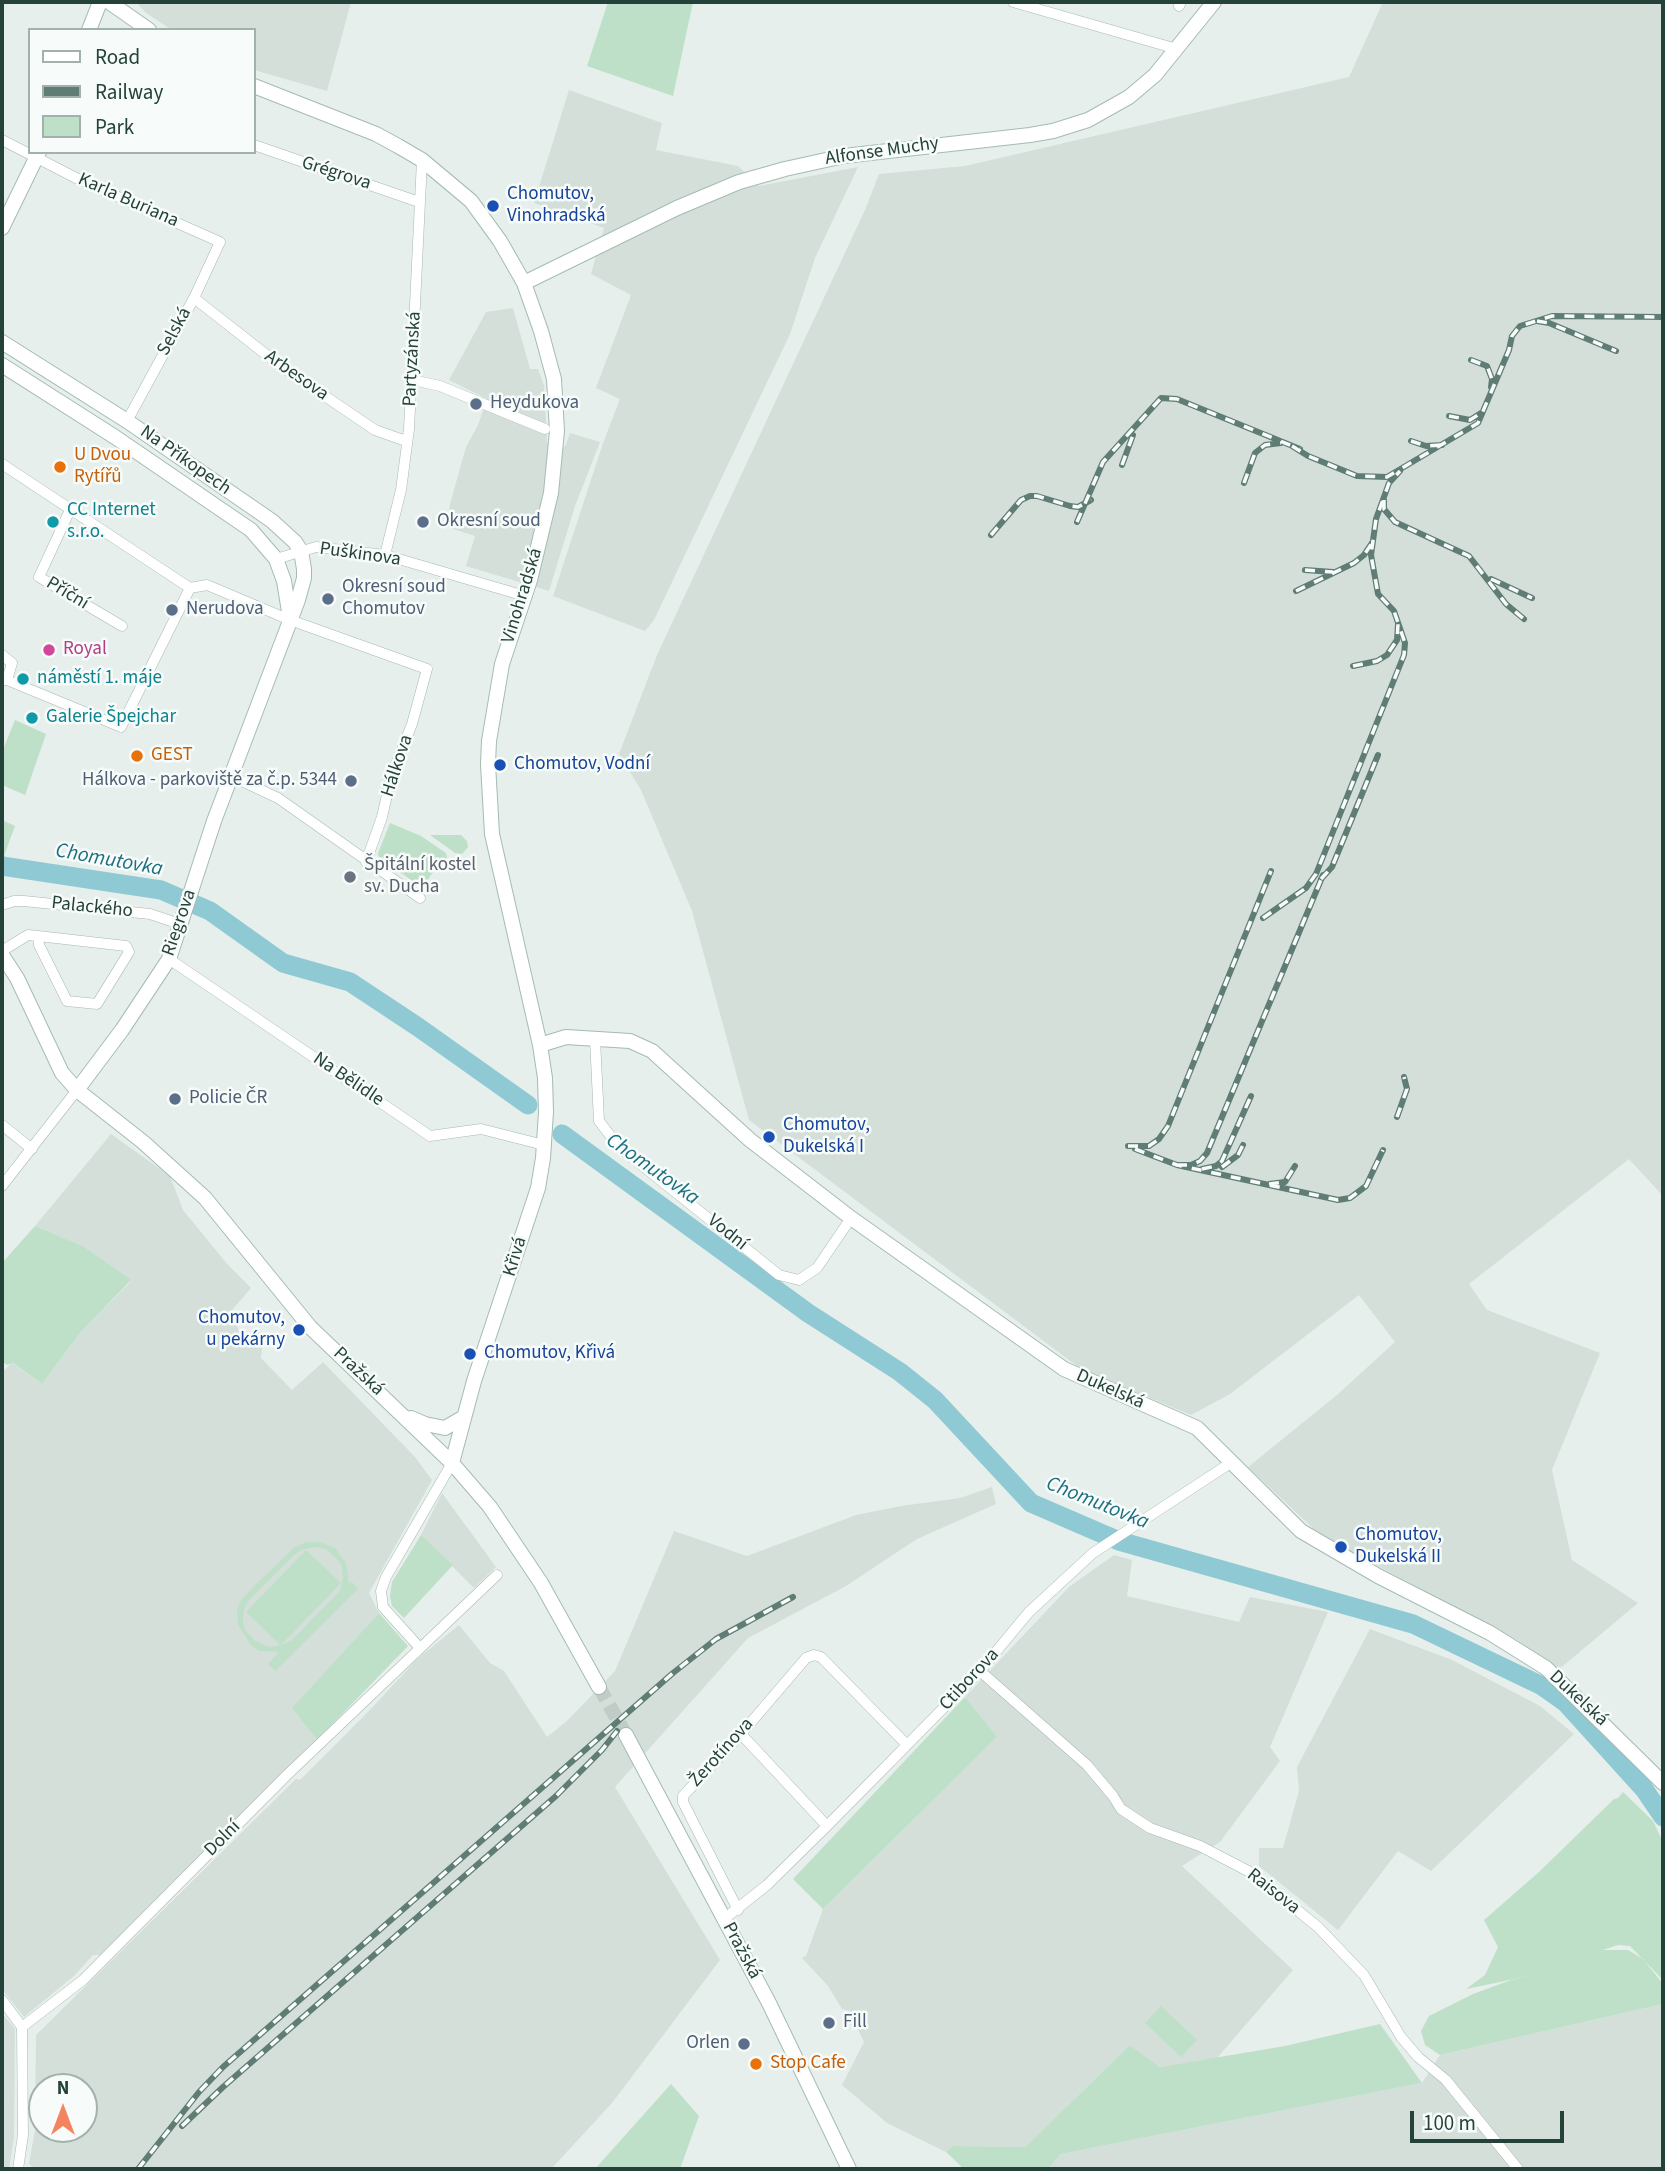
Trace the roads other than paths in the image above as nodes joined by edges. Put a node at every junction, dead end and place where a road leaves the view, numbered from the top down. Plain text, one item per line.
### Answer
1 (100, 2) edge
2 (109, 2) edge
3 (1013, 2) edge
4 (1214, 2) edge
5 (90, 28) edge
6 (146, 28) edge
7 (1177, 49) junction
8 (256, 87) edge
9 (2, 141) edge
10 (256, 146) edge
11 (28, 151) edge
12 (38, 155) edge
13 (422, 160) junction
14 (419, 202) junction
15 (2, 228) edge
16 (220, 242) joint
17 (524, 283) junction
18 (194, 298) junction
19 (2, 342) edge
20 (2, 365) edge
21 (413, 380) junction
22 (127, 421) junction
23 (545, 429) dead end
24 (407, 441) junction
25 (2, 464) edge
26 (70, 510) junction
27 (301, 551) junction
28 (385, 555) junction
29 (276, 559) junction
30 (190, 588) junction
31 (525, 596) junction
32 (290, 620) junction
33 (122, 626) dead end
34 (2, 655) edge
35 (4, 680) edge
36 (231, 776) junction
37 (366, 862) junction
38 (420, 898) dead end
39 (2, 905) edge
40 (183, 918) junction
41 (38, 936) junction
42 (2, 953) edge
43 (169, 959) junction
44 (595, 1039) junction
45 (540, 1045) junction
46 (77, 1090) junction
47 (2, 1125) edge
48 (544, 1145) junction
49 (32, 1149) junction
50 (2, 1186) edge
51 (851, 1218) junction
52 (402, 1414) junction
53 (464, 1417) junction
54 (1232, 1462) junction
55 (452, 1463) junction
56 (497, 1575) dead end
57 (420, 1648) junction
58 (980, 1671) junction
59 (599, 1687) tunnel mouth
60 (741, 1734) junction
61 (626, 1735) tunnel mouth
62 (907, 1745) junction
63 (1663, 1783) edge
64 (827, 1826) junction
65 (738, 1910) junction
66 (724, 1919) junction
67 (2, 2000) edge
68 (22, 2027) junction
69 (18, 2169) edge
70 (849, 2169) edge
71 (1518, 2169) edge

1 - 5 street
2 - 6 street
3 - 7 street
4 - 7 street, Alfonse Muchy
7 - 17 street, Alfonse Muchy
8 - 13 street, Vinohradská
9 - 11 street, Karla Buriana
10 - 14 street, Grégrova
12 - 15 street
12 - 16 street, Karla Buriana
13 - 14 street, Partyzánská
13 - 17 street, Vinohradská
14 - 21 street, Partyzánská
16 - 18 street, Selská
17 - 31 street, Vinohradská
18 - 22 street, Selská
18 - 24 street, Arbesova
19 - 22 street, Na Příkopech
20 - 29 street, Na Příkopech
21 - 23 street
21 - 24 street, Partyzánská
22 - 27 street, Na Příkopech
24 - 28 street, Partyzánská
25 - 26 street
26 - 30 street
26 - 33 street, Příční
27 - 28 street, Puškinova
27 - 29 street, Puškinova
27 - 32 street, Na Příkopech
28 - 31 street, Puškinova
29 - 32 street, Na Příkopech
30 - 32 street
30 - 35 street
31 - 45 street, Vinohradská
32 - 36 street, Na Příkopech
32 - 37 street, Hálkova
34 - 35 street
36 - 37 street
36 - 40 street, Riegrova
37 - 38 street
39 - 40 street, Palackého
40 - 43 street, Riegrova
41 - 41 street, Palackého
41 - 42 street, Palackého
42 - 46 street, Palackého
43 - 46 street, Riegrova
43 - 48 street, Na Bělidle
44 - 45 street, Dukelská
44 - 51 street, Dukelská
44 - 51 street, Vodní
45 - 48 street, Křivá
46 - 49 street
46 - 52 street, Pražská
47 - 49 street
48 - 53 street, Křivá
49 - 50 street
51 - 54 street, Dukelská
52 - 53 street
52 - 55 street, Pražská
53 - 55 street, Křivá
54 - 58 street, Ctiborova
54 - 63 street, Dukelská
55 - 57 street
55 - 59 street, Pražská
56 - 57 street, Dolní
57 - 68 street, Dolní
58 - 62 street, Ctiborova
58 - 71 street, Raisova
60 - 62 street, Žerotínova
60 - 64 street
60 - 65 street, Žerotínova
61 - 66 street, Pražská
62 - 64 street, Ctiborova
64 - 65 street, Ctiborova
65 - 66 street, Ctiborova
66 - 70 street, Pražská
67 - 68 street
68 - 69 street

